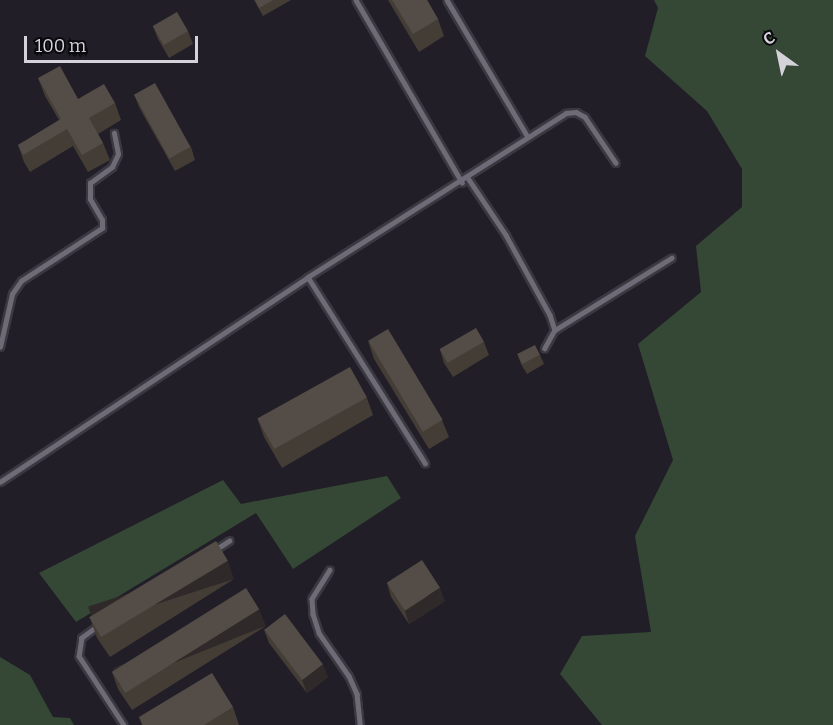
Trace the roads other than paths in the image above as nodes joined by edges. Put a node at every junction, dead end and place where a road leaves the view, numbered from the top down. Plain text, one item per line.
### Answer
1 (356, 0) edge
2 (447, 0) edge
3 (114, 133) dead end
4 (528, 137) junction
5 (616, 163) dead end
6 (468, 178) junction
7 (462, 182) junction
8 (671, 258) dead end
9 (308, 277) junction
10 (555, 330) junction
11 (0, 347) edge
12 (545, 348) dead end
13 (425, 463) dead end
14 (0, 482) edge
15 (229, 541) dead end
16 (210, 553) edge
17 (330, 570) dead end
18 (106, 621) edge
19 (124, 725) edge
20 (360, 725) edge

1 - 7 lane
2 - 4 lane
3 - 11 lane
4 - 5 lane
4 - 6 lane
6 - 7 lane
6 - 10 lane
7 - 9 lane
8 - 10 lane
9 - 13 lane
9 - 14 lane
10 - 12 lane
15 - 16 lane
17 - 20 lane
18 - 19 lane

